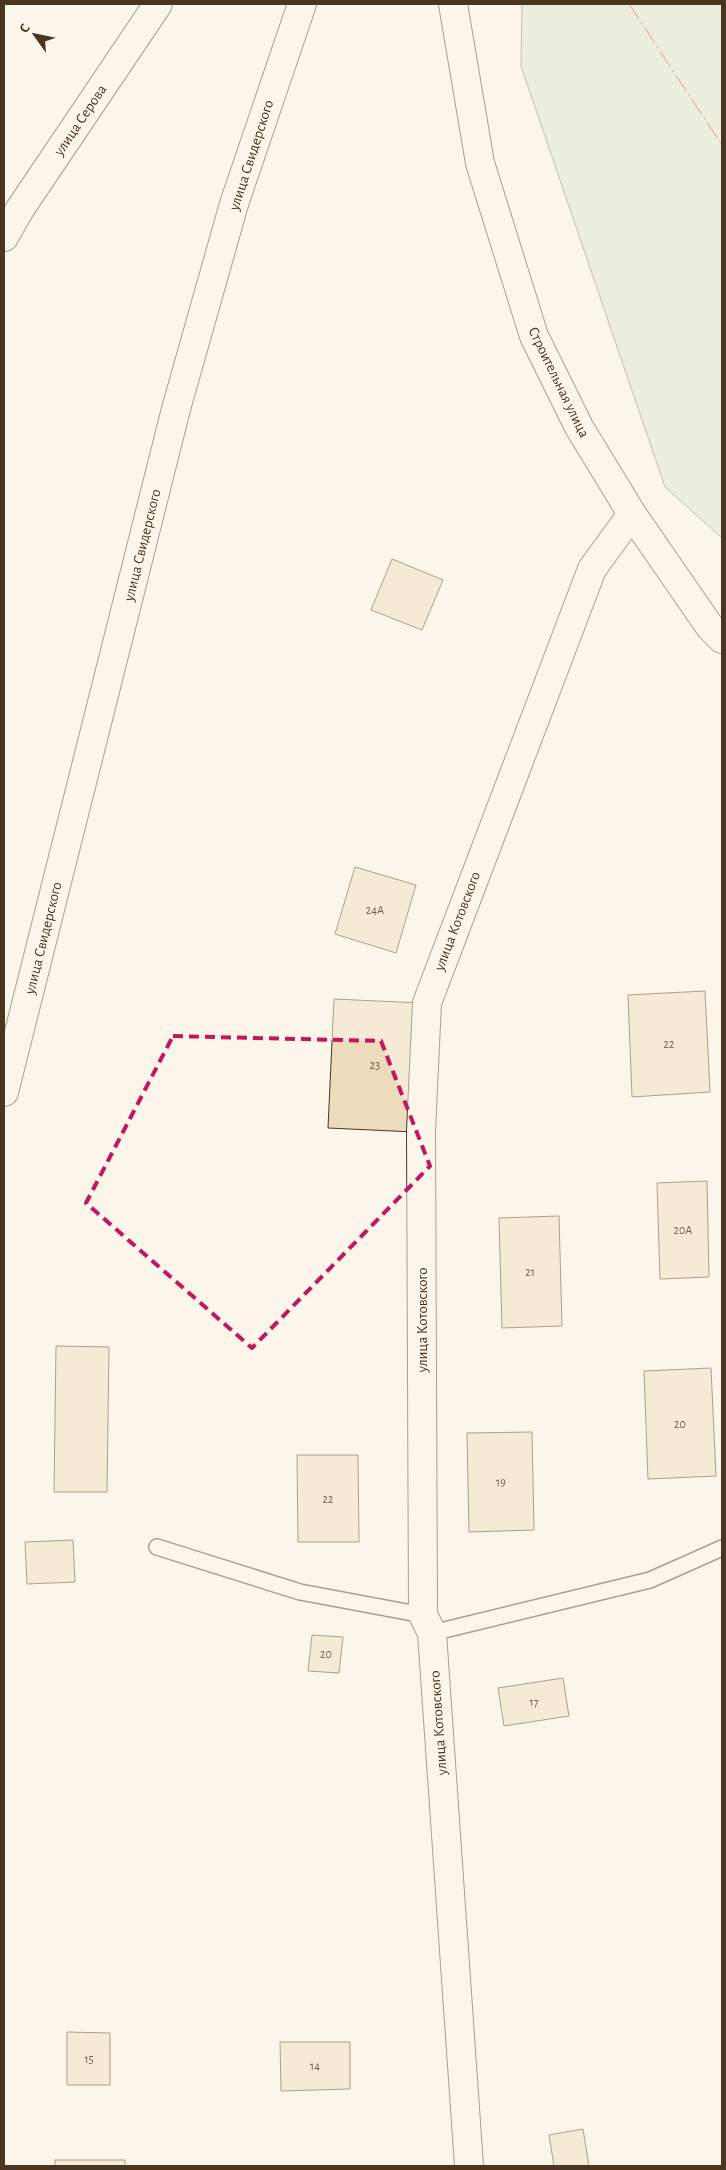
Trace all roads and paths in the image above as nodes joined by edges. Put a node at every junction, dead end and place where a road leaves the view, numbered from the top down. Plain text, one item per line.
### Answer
1 (158, 4) edge
2 (302, 4) edge
3 (453, 4) edge
4 (4, 237) edge
5 (632, 514) junction
6 (722, 639) edge
7 (4, 1092) edge
8 (157, 1547) dead end
9 (722, 1548) edge
10 (427, 1624) junction
11 (469, 2166) edge

1 - 4 street, улица Серова
2 - 7 street, улица Свидерского
3 - 5 street, Строительная улица
5 - 6 street, Строительная улица
5 - 10 street, улица Котовского
8 - 10 lane
9 - 10 lane
10 - 11 street, улица Котовского

